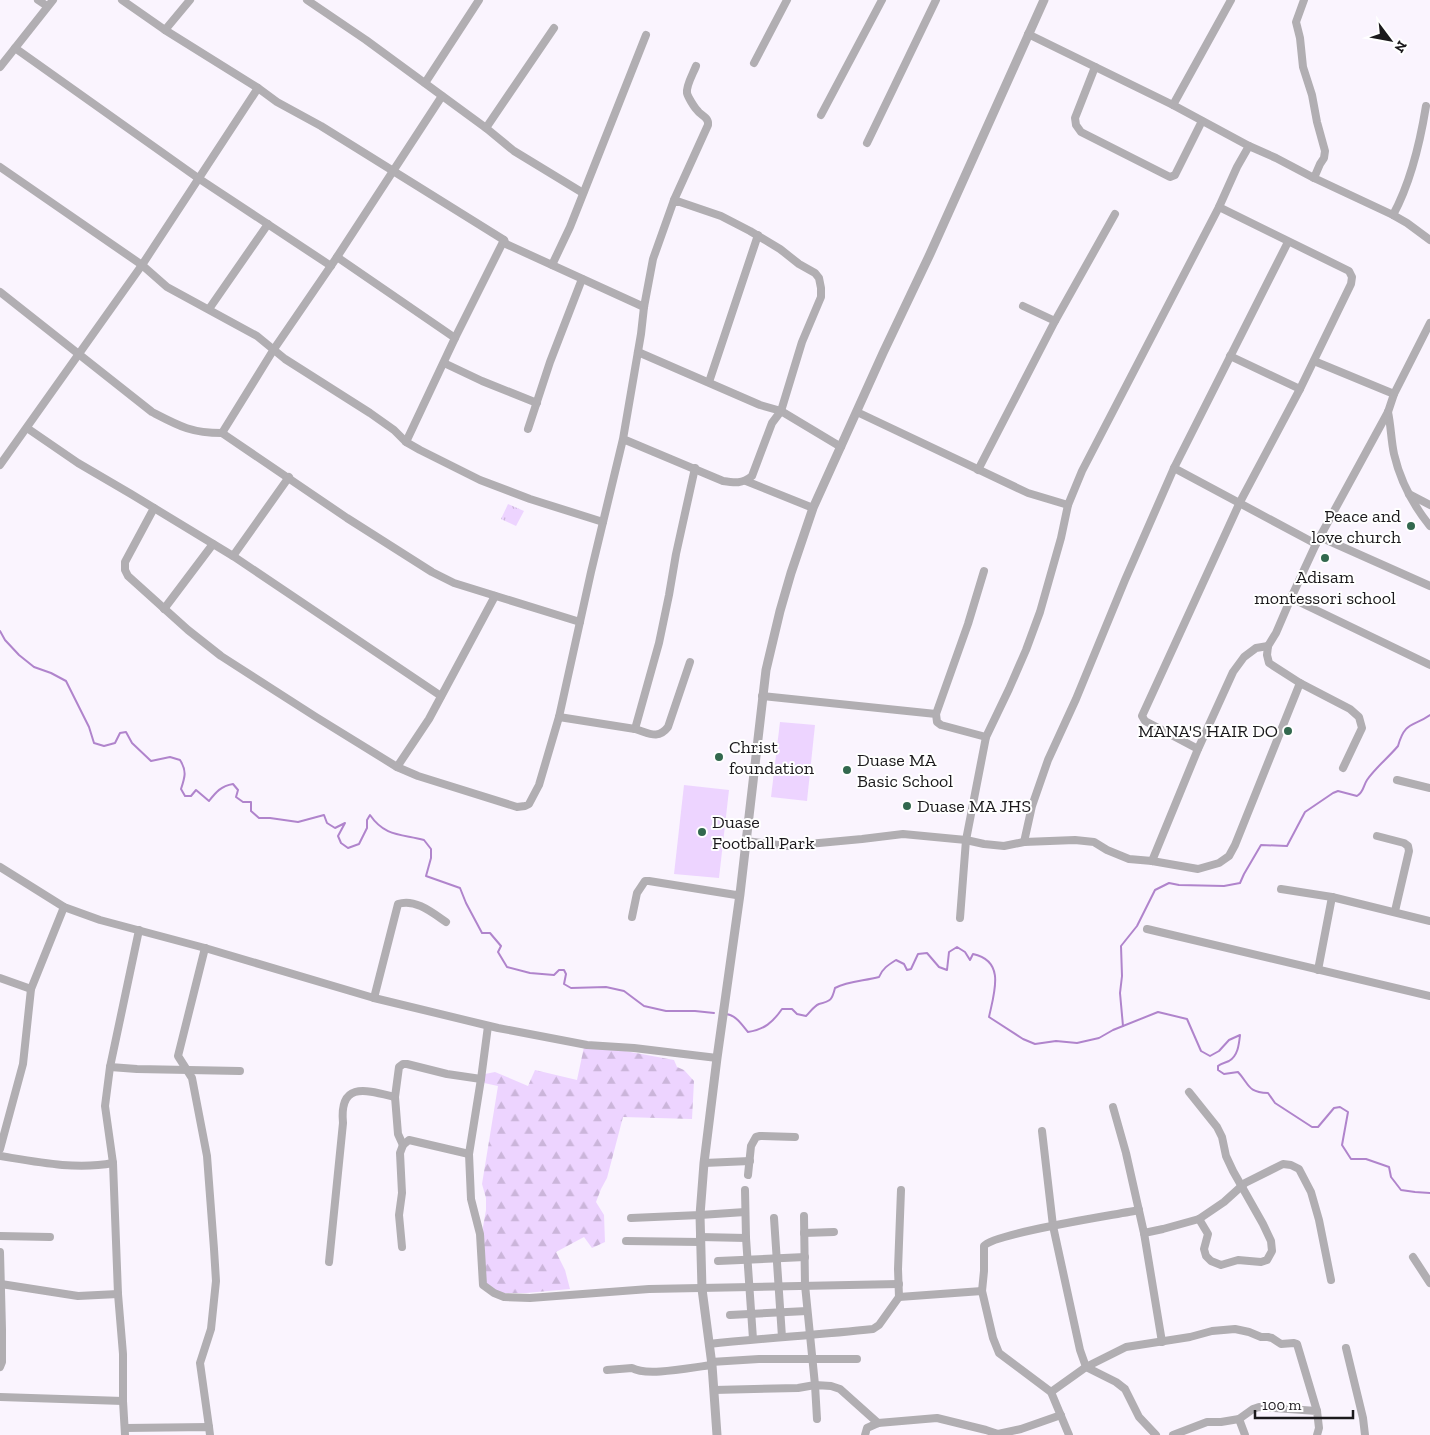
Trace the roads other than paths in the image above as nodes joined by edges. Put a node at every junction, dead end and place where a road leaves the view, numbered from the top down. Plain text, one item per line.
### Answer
1 (38, 0) edge
2 (122, 0) edge
3 (190, 0) edge
4 (307, 0) edge
5 (479, 0) edge
6 (787, 0) edge
7 (882, 0) edge
8 (936, 0) edge
9 (1044, 0) edge
10 (1231, 0) edge
11 (1304, 0) edge
12 (50, 3) edge
13 (554, 28) dead end
14 (165, 30) junction
15 (1028, 34) junction
16 (646, 35) dead end
17 (15, 48) junction
18 (754, 63) dead end
19 (696, 66) dead end
20 (0, 67) edge
21 (1096, 67) junction
22 (425, 83) junction
23 (258, 88) junction
24 (442, 96) junction
25 (1173, 105) junction
26 (1426, 106) dead end
27 (821, 115) dead end
28 (1202, 121) junction
29 (486, 128) junction
30 (867, 143) dead end
31 (1248, 146) junction
32 (0, 168) edge
33 (393, 172) junction
34 (198, 178) junction
35 (1314, 178) junction
36 (583, 193) junction
37 (674, 200) junction
38 (1219, 207) junction
39 (1114, 214) dead end
40 (1393, 216) junction
41 (268, 224) junction
42 (758, 236) junction
43 (504, 240) junction
44 (1430, 240) edge
45 (1288, 242) junction
46 (337, 257) junction
47 (142, 265) junction
48 (552, 265) junction
49 (331, 266) junction
50 (582, 279) junction
51 (0, 292) edge
52 (1023, 306) dead end
53 (644, 307) junction
54 (208, 309) junction
55 (1054, 321) junction
56 (1429, 327) edge
57 (455, 338) junction
58 (274, 349) junction
59 (638, 352) junction
60 (80, 353) junction
61 (1230, 356) junction
62 (1314, 361) junction
63 (444, 363) junction
64 (709, 382) junction
65 (1300, 389) junction
66 (1394, 394) junction
67 (537, 403) junction
68 (781, 411) junction
69 (857, 412) junction
70 (1388, 412) junction
71 (27, 428) junction
72 (528, 429) dead end
73 (222, 433) junction
74 (624, 439) junction
75 (406, 442) junction
76 (841, 447) junction
77 (0, 465) edge
78 (695, 468) junction
79 (1174, 468) junction
80 (978, 470) junction
81 (289, 477) junction
82 (746, 481) junction
83 (1409, 494) junction
84 (1240, 502) junction
85 (1068, 505) junction
86 (1430, 505) edge
87 (154, 508) junction
88 (813, 508) junction
89 (603, 522) junction
90 (1430, 526) edge
91 (1318, 540) junction
92 (213, 544) junction
93 (233, 556) junction
94 (984, 571) dead end
95 (1430, 586) edge
96 (495, 596) junction
97 (1291, 598) junction
98 (164, 609) junction
99 (580, 622) junction
100 (1268, 646) junction
101 (690, 662) dead end
102 (1430, 665) edge
103 (1300, 683) junction
104 (441, 696) junction
105 (762, 696) junction
106 (936, 714) junction
107 (559, 717) junction
108 (635, 729) junction
109 (986, 737) junction
110 (1198, 749) junction
111 (398, 767) junction
112 (1343, 768) dead end
113 (1397, 780) dead end
114 (1430, 788) edge
115 (1377, 836) dead end
116 (966, 840) junction
117 (746, 841) junction
118 (1024, 842) junction
119 (1152, 861) junction
120 (0, 867) edge
121 (1281, 889) dead end
122 (740, 894) junction
123 (1332, 897) junction
124 (64, 907) junction
125 (1395, 911) junction
126 (632, 917) dead end
127 (960, 918) dead end
128 (1430, 920) edge
129 (446, 922) dead end
130 (1147, 929) dead end
131 (139, 930) junction
132 (205, 948) junction
133 (1318, 970) junction
134 (0, 978) edge
135 (30, 989) junction
136 (1430, 996) edge
137 (374, 998) junction
138 (488, 1026) junction
139 (717, 1058) junction
140 (110, 1067) junction
141 (185, 1069) junction
142 (240, 1071) dead end
143 (481, 1079) junction
144 (1188, 1092) dead end
145 (395, 1097) junction
146 (1113, 1106) dead end
147 (1042, 1131) dead end
148 (795, 1137) dead end
149 (403, 1145) junction
150 (0, 1149) edge
151 (469, 1154) junction
152 (0, 1156) edge
153 (750, 1161) junction
154 (114, 1163) junction
155 (704, 1163) junction
156 (748, 1175) dead end
157 (1241, 1186) junction
158 (745, 1190) dead end
159 (901, 1190) dead end
160 (1139, 1210) junction
161 (745, 1212) junction
162 (700, 1215) junction
163 (804, 1216) dead end
164 (631, 1218) dead end
165 (774, 1218) dead end
166 (1199, 1219) junction
167 (1053, 1226) junction
168 (834, 1232) dead end
169 (1144, 1232) junction
170 (804, 1233) junction
171 (0, 1236) edge
172 (50, 1237) dead end
173 (746, 1238) junction
174 (700, 1240) junction
175 (626, 1241) dead end
176 (402, 1247) dead end
177 (0, 1254) edge
178 (805, 1257) junction
179 (777, 1258) junction
180 (1413, 1258) dead end
181 (748, 1260) junction
182 (718, 1261) dead end
183 (329, 1262) dead end
184 (1332, 1280) dead end
185 (1430, 1283) edge
186 (1, 1284) junction
187 (899, 1284) junction
188 (805, 1285) junction
189 (779, 1287) junction
190 (750, 1288) junction
191 (702, 1289) junction
192 (982, 1291) junction
193 (118, 1294) junction
194 (899, 1297) junction
195 (807, 1311) junction
196 (780, 1312) junction
197 (730, 1315) dead end
198 (752, 1315) junction
199 (1, 1329) edge
200 (809, 1336) junction
201 (782, 1337) junction
202 (753, 1340) junction
203 (1162, 1342) junction
204 (709, 1344) junction
205 (1346, 1348) dead end
206 (857, 1359) dead end
207 (812, 1360) junction
208 (711, 1364) junction
209 (0, 1367) edge
210 (1086, 1367) junction
211 (607, 1370) dead end
212 (815, 1385) junction
213 (714, 1390) junction
214 (1051, 1392) junction
215 (0, 1397) edge
216 (123, 1401) junction
217 (1317, 1411) junction
218 (1061, 1415) junction
219 (817, 1419) dead end
220 (1239, 1419) junction
221 (878, 1423) junction
222 (209, 1431) edge
223 (125, 1432) edge
224 (717, 1435) edge
225 (865, 1435) edge
226 (1069, 1435) edge
227 (1156, 1435) edge
228 (1173, 1435) edge
229 (1245, 1435) edge
230 (1317, 1435) edge
231 (1365, 1435) edge

1 - 12 street
2 - 14 street
3 - 14 street
4 - 22 street
5 - 22 street
6 - 18 street
7 - 27 street
8 - 30 street
9 - 15 street
10 - 25 street
11 - 35 street
12 - 17 street
13 - 29 street
14 - 23 street
15 - 21 street
15 - 69 street
16 - 36 street
17 - 20 street
17 - 34 street
19 - 37 street
21 - 25 street
21 - 28 street
22 - 24 street
23 - 33 street
23 - 34 street
24 - 29 street
24 - 33 street
25 - 28 street
26 - 40 street
28 - 31 street
29 - 36 street
31 - 35 street
31 - 38 street
32 - 47 street
33 - 43 street
33 - 46 street
34 - 41 street
34 - 47 street
35 - 40 street
36 - 48 street
37 - 42 street
37 - 53 street
38 - 45 street
38 - 85 street
39 - 55 street
40 - 44 street
41 - 49 street
41 - 54 street
42 - 64 street
42 - 68 street
43 - 48 street
43 - 57 street
45 - 61 street
45 - 62 street
46 - 49 street
46 - 57 street
47 - 54 street
47 - 60 street
48 - 50 street
49 - 58 street
50 - 53 street
50 - 67 street
51 - 60 street
52 - 55 street
53 - 59 street
54 - 58 street
55 - 80 street
56 - 66 street
57 - 63 street
58 - 73 street
58 - 75 street
59 - 64 street
59 - 74 street
60 - 71 street
60 - 73 street
61 - 65 street
61 - 79 street
62 - 65 street
62 - 66 street
63 - 67 street
63 - 75 street
64 - 68 street
65 - 84 street
66 - 70 street
67 - 72 street
68 - 76 street
68 - 82 street
69 - 76 street
69 - 80 street
70 - 83 street
70 - 91 street
71 - 77 street
71 - 87 street
73 - 81 street
74 - 78 street
74 - 89 street
75 - 89 street
76 - 88 street
78 - 82 street
78 - 108 street
79 - 84 street
79 - 118 street
80 - 85 street
81 - 93 street
81 - 96 street
82 - 88 street
83 - 86 street
83 - 90 street
84 - 91 street
84 - 110 street
85 - 109 street
87 - 92 street
87 - 98 street
88 - 105 street
89 - 99 street
91 - 95 street
91 - 97 street
92 - 93 street
92 - 98 street
93 - 104 street
94 - 106 street
96 - 99 street
96 - 104 street
97 - 100 street
97 - 102 street
98 - 111 street
99 - 107 street
100 - 103 street
100 - 110 street
101 - 108 street
103 - 112 street
103 - 119 street
104 - 111 street
105 - 106 street
105 - 117 street
106 - 109 street
107 - 108 street
107 - 111 street
109 - 116 street
110 - 119 street
113 - 114 street
115 - 125 street
116 - 117 street
116 - 118 street
116 - 127 street
117 - 122 street
118 - 119 street
120 - 124 street
121 - 123 street
122 - 126 street
122 - 139 street
123 - 125 street
123 - 133 street
124 - 131 street
124 - 135 street
125 - 128 street
129 - 137 street
130 - 133 street
131 - 132 street
131 - 140 street
132 - 137 street
132 - 141 street
133 - 136 street
134 - 135 street
135 - 150 street
137 - 138 street
138 - 139 street
138 - 143 street
139 - 155 street
140 - 141 street
140 - 154 street
141 - 142 street
141 - 222 street
143 - 145 street
143 - 151 street
144 - 157 street
145 - 149 street
145 - 183 street
146 - 160 street
147 - 167 street
148 - 153 street
149 - 151 street
149 - 176 street
151 - 191 street
152 - 154 street
153 - 155 street
153 - 156 street
154 - 193 street
155 - 162 street
157 - 166 street
157 - 166 street
157 - 184 street
158 - 161 street
159 - 187 street
160 - 167 street
160 - 169 street
161 - 162 street
161 - 173 street
162 - 164 street
162 - 174 street
163 - 170 street
165 - 179 street
166 - 169 street
167 - 192 street
167 - 210 street
168 - 170 street
169 - 203 street
170 - 178 street
171 - 172 street
173 - 174 street
173 - 181 street
174 - 175 street
174 - 191 street
177 - 186 street
178 - 179 street
178 - 188 street
179 - 181 street
179 - 189 street
180 - 185 street
181 - 182 street
181 - 190 street
186 - 193 street
186 - 199 street
187 - 188 street
187 - 194 street
188 - 189 street
188 - 195 street
189 - 190 street
189 - 196 street
190 - 191 street
190 - 198 street
191 - 204 street
192 - 194 street
192 - 214 street
193 - 216 street
194 - 200 street
195 - 196 street
195 - 200 street
196 - 198 street
196 - 201 street
197 - 198 street
198 - 202 street
199 - 209 street
200 - 201 street
200 - 207 street
201 - 202 street
202 - 204 street
203 - 210 street
203 - 217 street
204 - 208 street
205 - 231 street
206 - 207 street
207 - 208 street
207 - 212 street
208 - 211 street
208 - 213 street
210 - 214 street
210 - 227 street
212 - 213 street
212 - 219 street
212 - 221 street
213 - 224 street
214 - 218 street
215 - 216 street
216 - 223 street
217 - 220 street
217 - 230 street
218 - 221 street
218 - 226 street
220 - 228 street
220 - 229 street
221 - 225 street
222 - 223 street

